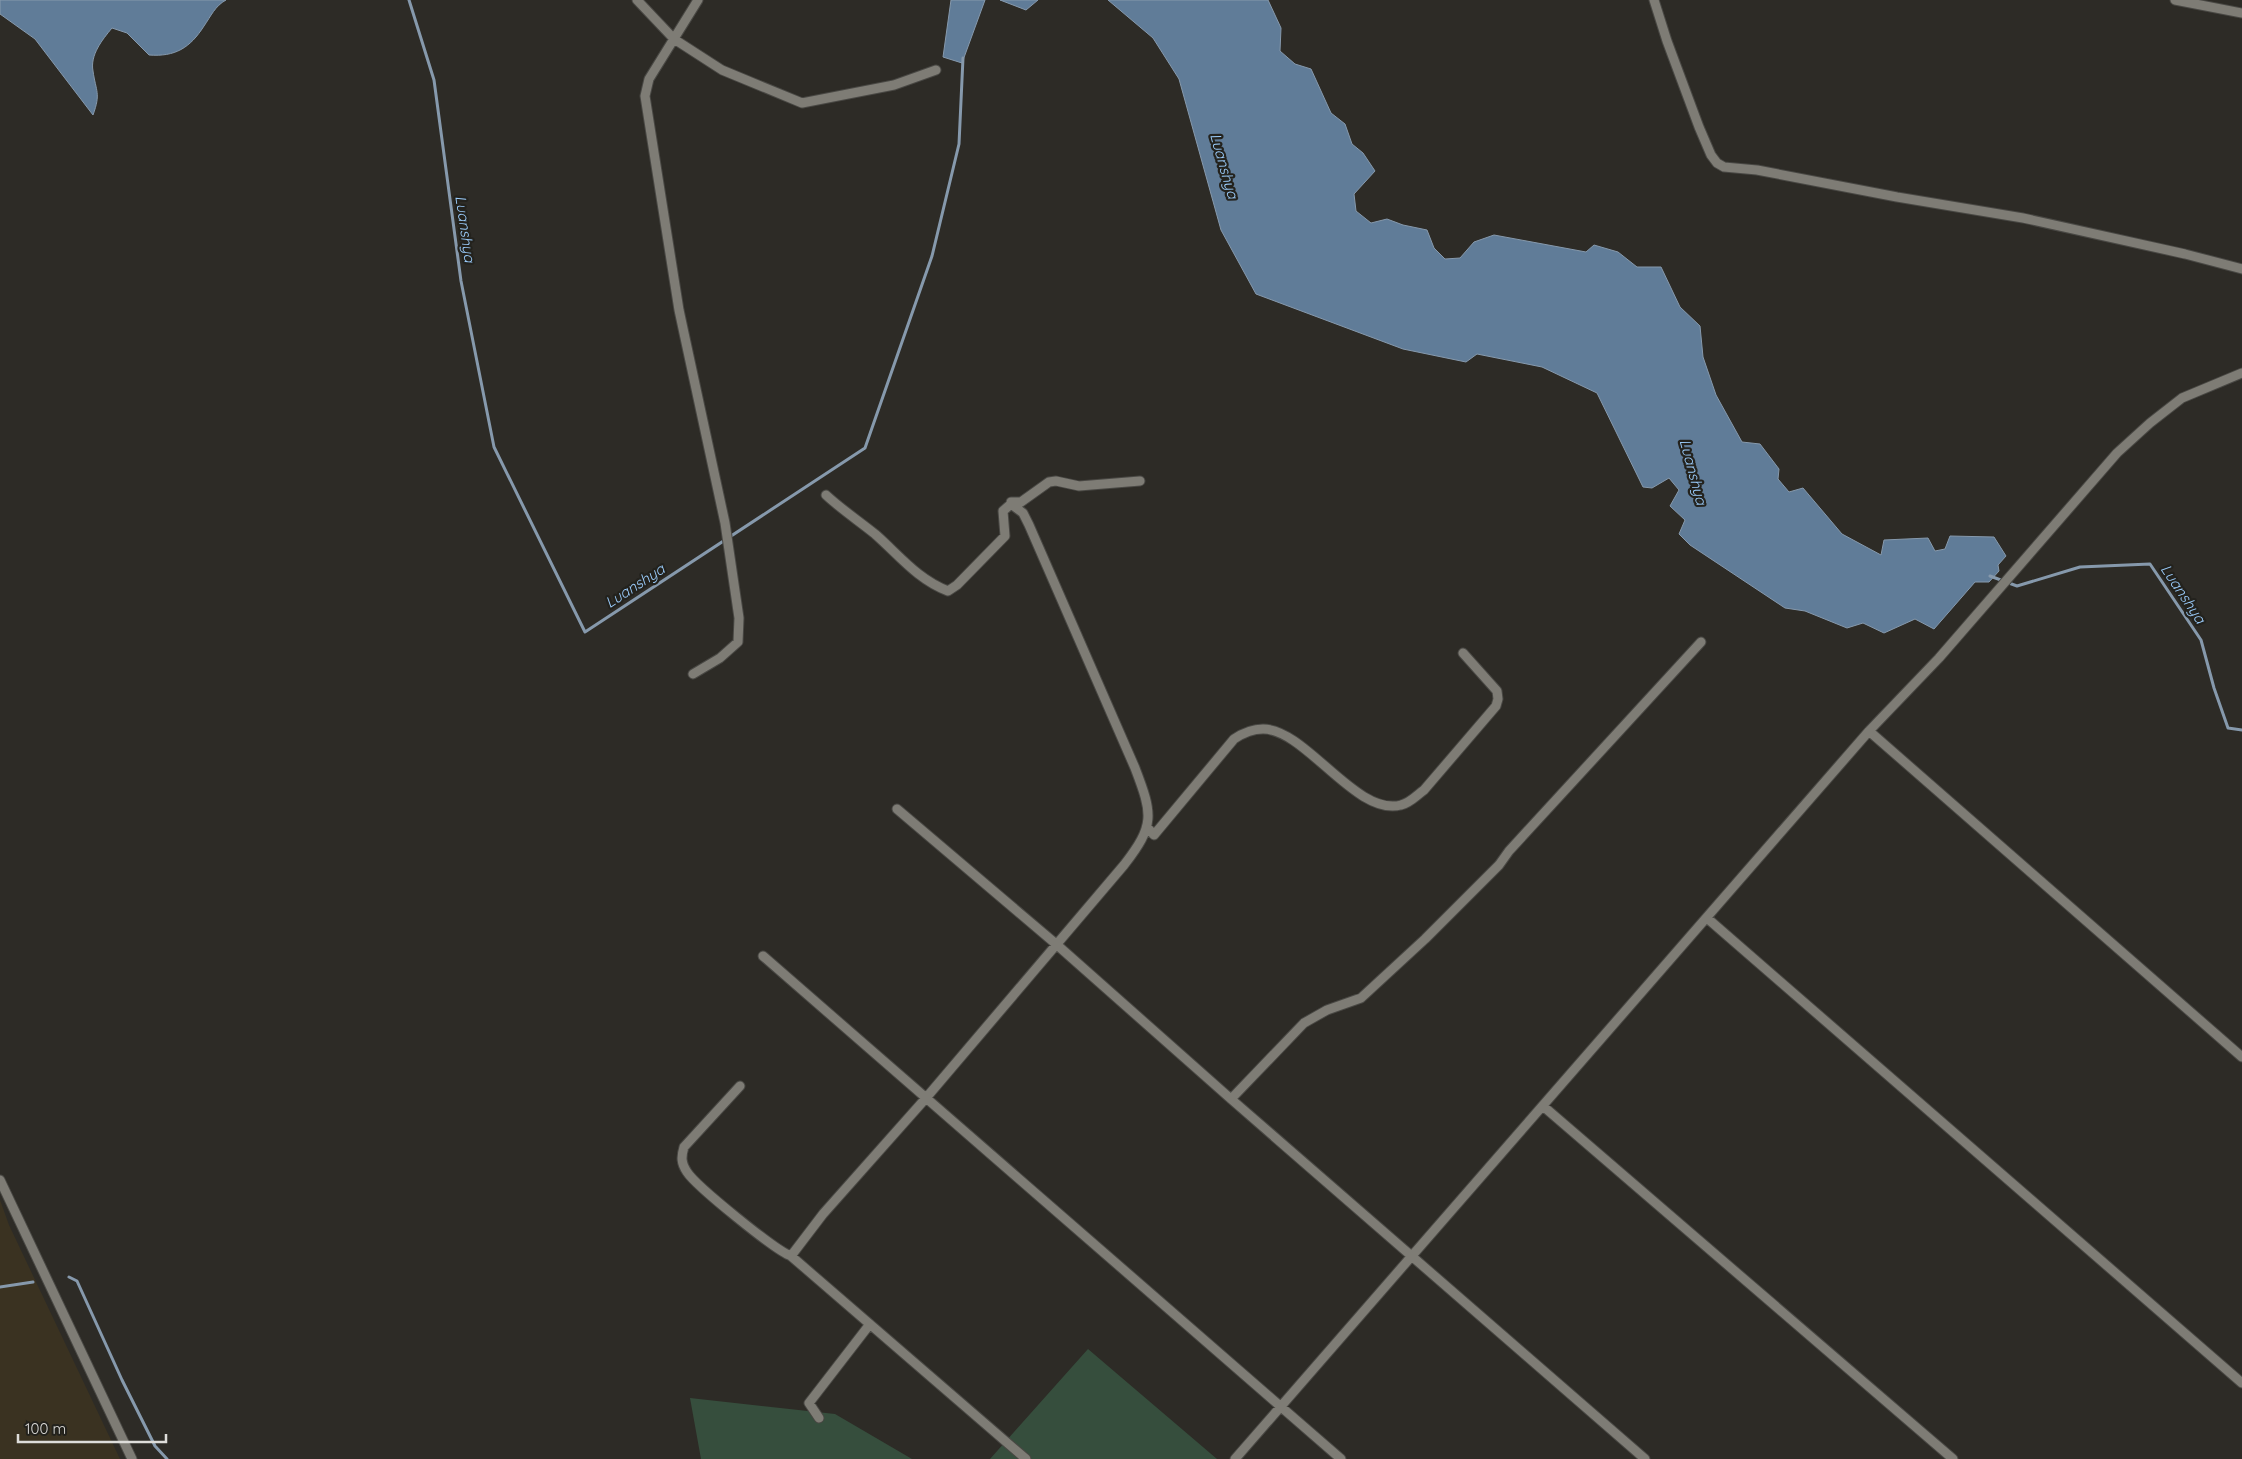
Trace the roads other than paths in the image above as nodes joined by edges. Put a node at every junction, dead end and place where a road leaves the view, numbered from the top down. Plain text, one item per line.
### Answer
1 (637, 0) edge
2 (698, 0) edge
3 (1654, 0) edge
4 (2175, 0) edge
5 (2242, 13) edge
6 (674, 39) junction
7 (936, 70) dead end
8 (2242, 269) edge
9 (2242, 372) edge
10 (1140, 481) dead end
11 (826, 495) dead end
12 (1011, 504) junction
13 (1700, 642) dead end
14 (1463, 653) dead end
15 (693, 674) dead end
16 (1869, 731) junction
17 (897, 808) dead end
18 (1148, 827) junction
19 (1707, 918) junction
20 (1056, 944) junction
21 (763, 956) dead end
22 (2242, 1057) edge
23 (740, 1086) dead end
24 (926, 1098) junction
25 (1231, 1099) junction
26 (1543, 1106) junction
27 (0, 1180) edge
28 (791, 1256) junction
29 (1413, 1256) junction
30 (870, 1324) junction
31 (2242, 1383) edge
32 (1280, 1406) junction
33 (819, 1418) dead end
34 (132, 1459) edge
35 (1026, 1459) edge
36 (1235, 1459) edge
37 (1341, 1459) edge
38 (1646, 1459) edge
39 (1953, 1459) edge

1 - 6 street
2 - 6 street
3 - 8 street
4 - 5 street
6 - 7 street
6 - 15 street
9 - 16 street
10 - 12 street
11 - 12 street
12 - 18 street
13 - 25 street
14 - 18 street
16 - 19 street
16 - 22 street
17 - 20 street
18 - 20 street
19 - 26 street
19 - 31 street
20 - 24 street
20 - 25 street
21 - 24 street
23 - 28 street
24 - 28 street
24 - 32 street
25 - 29 street
26 - 29 street
26 - 39 street
27 - 34 street
28 - 30 street
29 - 32 street
29 - 38 street
30 - 33 street
30 - 35 street
32 - 36 street
32 - 37 street

